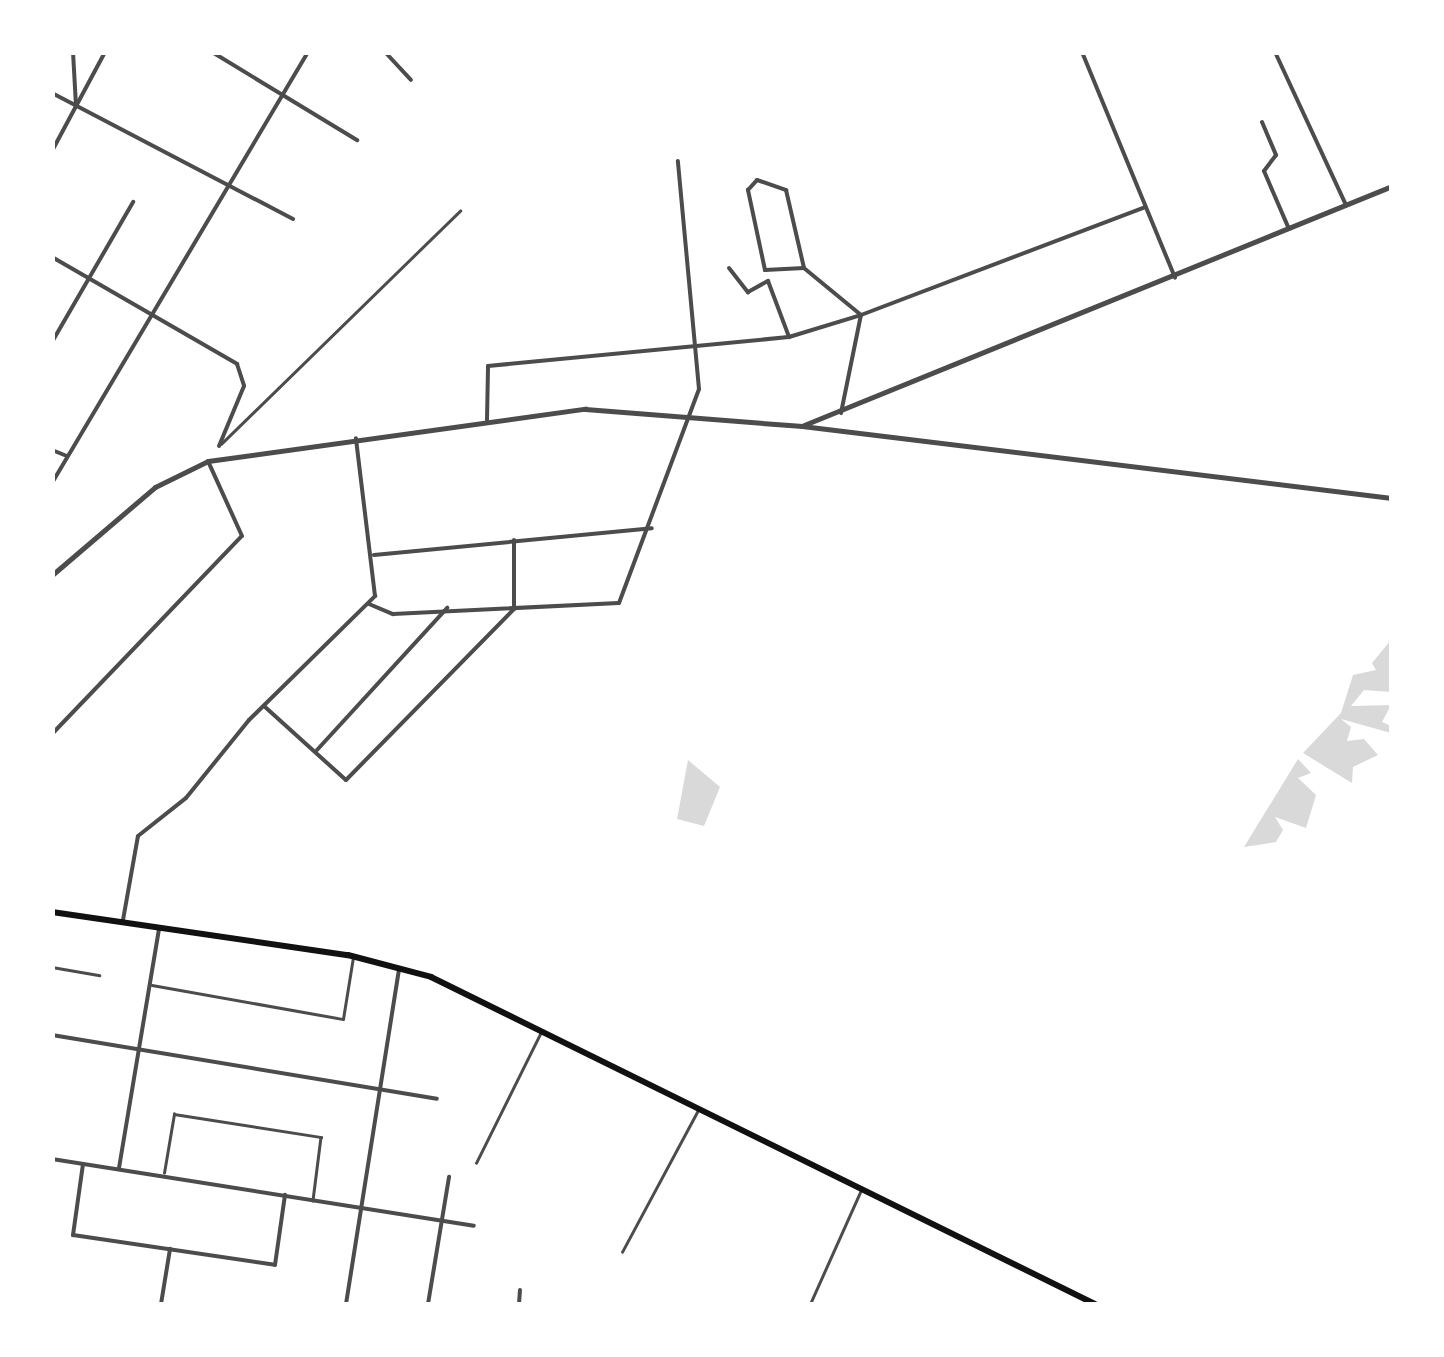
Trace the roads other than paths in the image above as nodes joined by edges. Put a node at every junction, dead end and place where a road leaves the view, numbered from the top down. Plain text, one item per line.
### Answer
1 (73, 52) edge
2 (105, 52) edge
3 (212, 52) edge
4 (308, 52) edge
5 (385, 52) edge
6 (1082, 52) edge
7 (1275, 52) edge
8 (410, 80) dead end
9 (52, 93) edge
10 (282, 95) junction
11 (76, 105) junction
12 (1262, 122) dead end
13 (357, 140) dead end
14 (52, 151) edge
15 (678, 161) dead end
16 (1392, 186) edge
17 (227, 188) junction
18 (133, 202) dead end
19 (1346, 205) junction
20 (1145, 207) junction
21 (460, 212) dead end
22 (293, 219) dead end
23 (1289, 229) junction
24 (52, 257) edge
25 (729, 268) dead end
26 (804, 268) junction
27 (90, 278) junction
28 (1175, 278) junction
29 (152, 314) junction
30 (862, 316) junction
31 (788, 337) junction
32 (52, 342) edge
33 (699, 345) junction
34 (841, 413) junction
35 (686, 416) junction
36 (488, 420) junction
37 (802, 426) junction
38 (356, 438) junction
39 (218, 446) joint
40 (52, 450) edge
41 (67, 456) junction
42 (208, 461) junction
43 (52, 483) edge
44 (1392, 498) edge
45 (652, 528) junction
46 (514, 540) junction
47 (374, 555) junction
48 (52, 575) edge
49 (516, 603) junction
50 (369, 604) junction
51 (448, 608) junction
52 (264, 706) junction
53 (52, 716) edge
54 (62, 724) junction
55 (52, 734) edge
56 (318, 750) junction
57 (52, 912) edge
58 (123, 922) junction
59 (158, 928) junction
60 (353, 956) junction
61 (52, 966) edge
62 (400, 967) junction
63 (100, 976) dead end
64 (150, 984) junction
65 (541, 1030) junction
66 (52, 1034) edge
67 (140, 1048) junction
68 (380, 1086) junction
69 (437, 1099) dead end
70 (699, 1108) junction
71 (52, 1158) edge
72 (83, 1163) junction
73 (476, 1163) dead end
74 (119, 1168) junction
75 (163, 1175) junction
76 (448, 1178) dead end
77 (862, 1189) junction
78 (285, 1196) junction
79 (313, 1200) junction
80 (361, 1208) junction
81 (441, 1220) junction
82 (474, 1226) dead end
83 (170, 1249) junction
84 (622, 1252) dead end
85 (520, 1290) dead end
86 (162, 1304) edge
87 (346, 1304) edge
88 (428, 1304) edge
89 (519, 1304) edge
90 (810, 1304) edge
91 (1095, 1304) edge

1 - 11 street
2 - 11 street
3 - 10 street
4 - 10 street
5 - 8 street
6 - 20 street
7 - 19 street
9 - 11 street
10 - 13 street
10 - 17 street
11 - 14 street
11 - 17 street
12 - 23 street
15 - 33 street
16 - 19 street
17 - 22 street
17 - 29 street
18 - 27 street
19 - 23 street
20 - 28 street
20 - 30 street
21 - 39 lane
23 - 28 street
24 - 27 street
25 - 31 street
26 - 26 street
26 - 30 street
27 - 29 street
27 - 32 street
28 - 34 street
29 - 39 street
29 - 41 street
30 - 31 street
30 - 34 street
31 - 33 street
33 - 35 street
33 - 36 street
34 - 37 street
35 - 36 street
35 - 37 street
35 - 45 street
36 - 38 street
37 - 44 street
38 - 42 street
38 - 47 street
40 - 41 street
41 - 43 street
42 - 48 street
42 - 54 street
45 - 46 street
45 - 49 street
46 - 47 street
46 - 49 street
47 - 50 street
49 - 51 street
49 - 56 street
50 - 51 street
50 - 52 street
51 - 56 street
52 - 56 street
52 - 58 street
53 - 54 street
54 - 55 street
57 - 58 main road
58 - 59 main road
59 - 60 main road
59 - 64 street
60 - 62 main road
60 - 64 lane
61 - 63 lane
62 - 65 main road
62 - 68 street
64 - 67 street
65 - 70 main road
65 - 73 lane
66 - 67 street
67 - 68 street
67 - 74 street
68 - 69 street
68 - 80 street
70 - 77 main road
70 - 84 lane
71 - 72 street
72 - 74 street
72 - 83 street
74 - 75 street
75 - 78 street
75 - 79 lane
76 - 81 street
77 - 90 lane
77 - 91 main road
78 - 79 street
78 - 83 street
79 - 80 street
80 - 81 street
80 - 87 street
81 - 82 street
81 - 88 street
83 - 86 street
85 - 89 street

